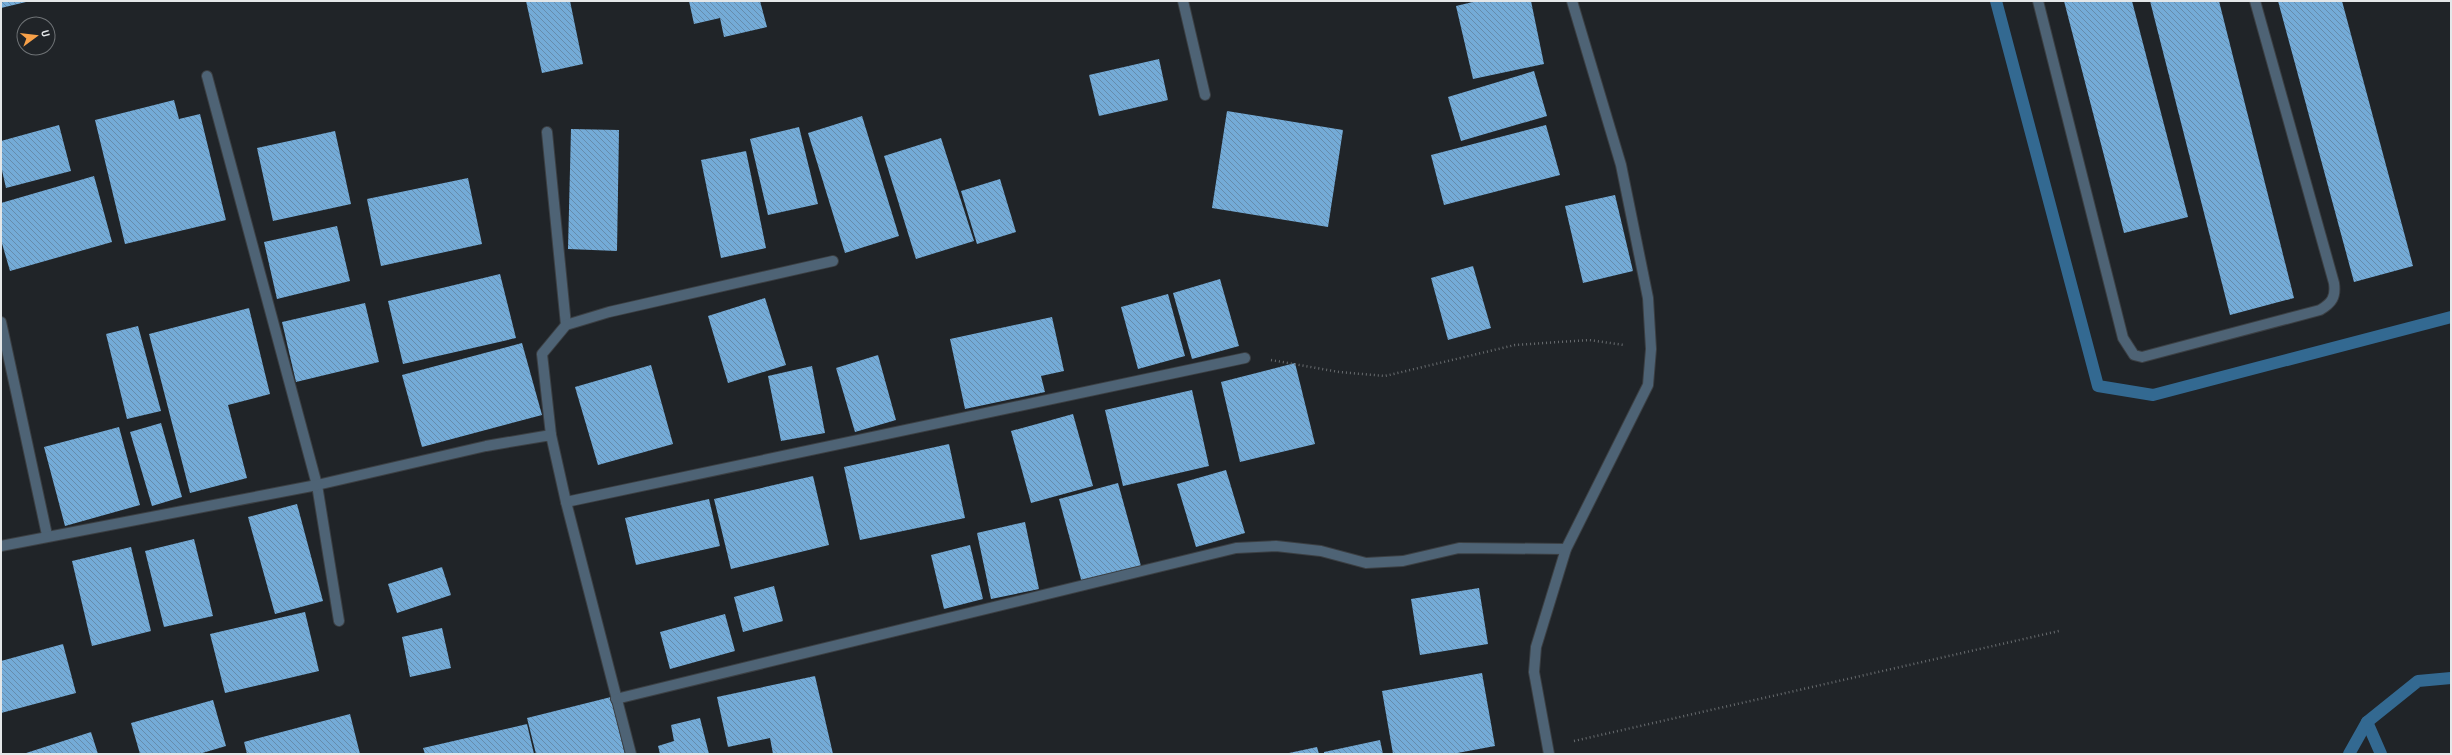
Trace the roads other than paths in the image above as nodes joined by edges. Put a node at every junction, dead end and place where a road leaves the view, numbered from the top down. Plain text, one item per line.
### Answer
1 (1183, 1) edge
2 (1572, 1) edge
3 (2038, 1) edge
4 (2255, 1) edge
5 (206, 76) dead end
6 (1205, 95) dead end
7 (547, 132) dead end
8 (833, 261) dead end
9 (1, 322) edge
10 (566, 325) junction
11 (1245, 358) road end
12 (552, 435) junction
13 (318, 485) junction
14 (566, 502) junction
15 (47, 535) junction
16 (1, 546) edge
17 (1566, 549) junction
18 (339, 621) dead end
19 (616, 699) junction
20 (1549, 750) edge
21 (631, 754) edge

1 - 6 street
2 - 17 street
3 - 4 street
5 - 13 street
7 - 10 street
8 - 10 street
9 - 15 street
10 - 12 street
11 - 14 street
12 - 13 street
12 - 14 street
13 - 15 street
13 - 18 street
14 - 19 street
15 - 16 street
17 - 19 street
17 - 20 street
19 - 21 street

